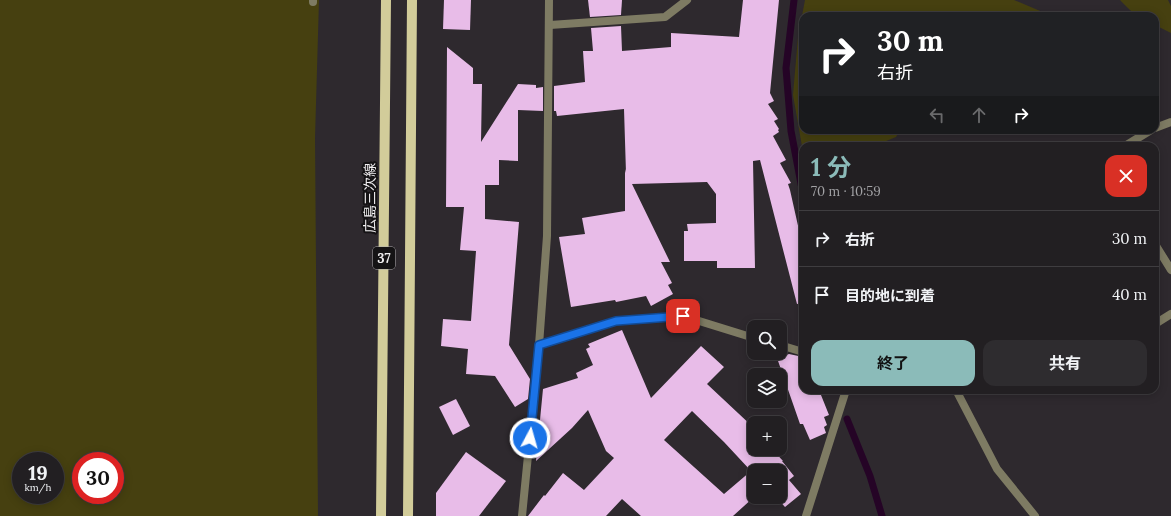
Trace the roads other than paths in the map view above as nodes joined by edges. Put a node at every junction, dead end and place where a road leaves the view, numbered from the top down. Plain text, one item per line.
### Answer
1 (386, 0) edge
2 (412, 0) edge
3 (549, 0) edge
4 (688, 0) edge
5 (550, 25) junction
6 (1171, 122) edge
7 (1159, 126) edge
8 (1144, 134) edge
9 (1132, 142) edge
10 (1159, 250) edge
11 (1171, 270) edge
12 (1171, 314) edge
13 (1159, 322) edge
14 (747, 336) edge
15 (539, 345) junction
16 (787, 347) edge
17 (799, 351) edge
18 (845, 394) edge
19 (958, 394) edge
20 (381, 516) edge
21 (408, 516) edge
22 (522, 516) edge
23 (806, 516) edge
24 (1035, 516) edge

1 - 20 main road, 広島三次線 / 37
2 - 21 main road, 37
3 - 5 street
4 - 5 street
5 - 15 street
6 - 7 street
8 - 9 street
10 - 11 street
12 - 13 street
14 - 15 street
15 - 22 street
16 - 17 street
18 - 23 street
19 - 24 street

